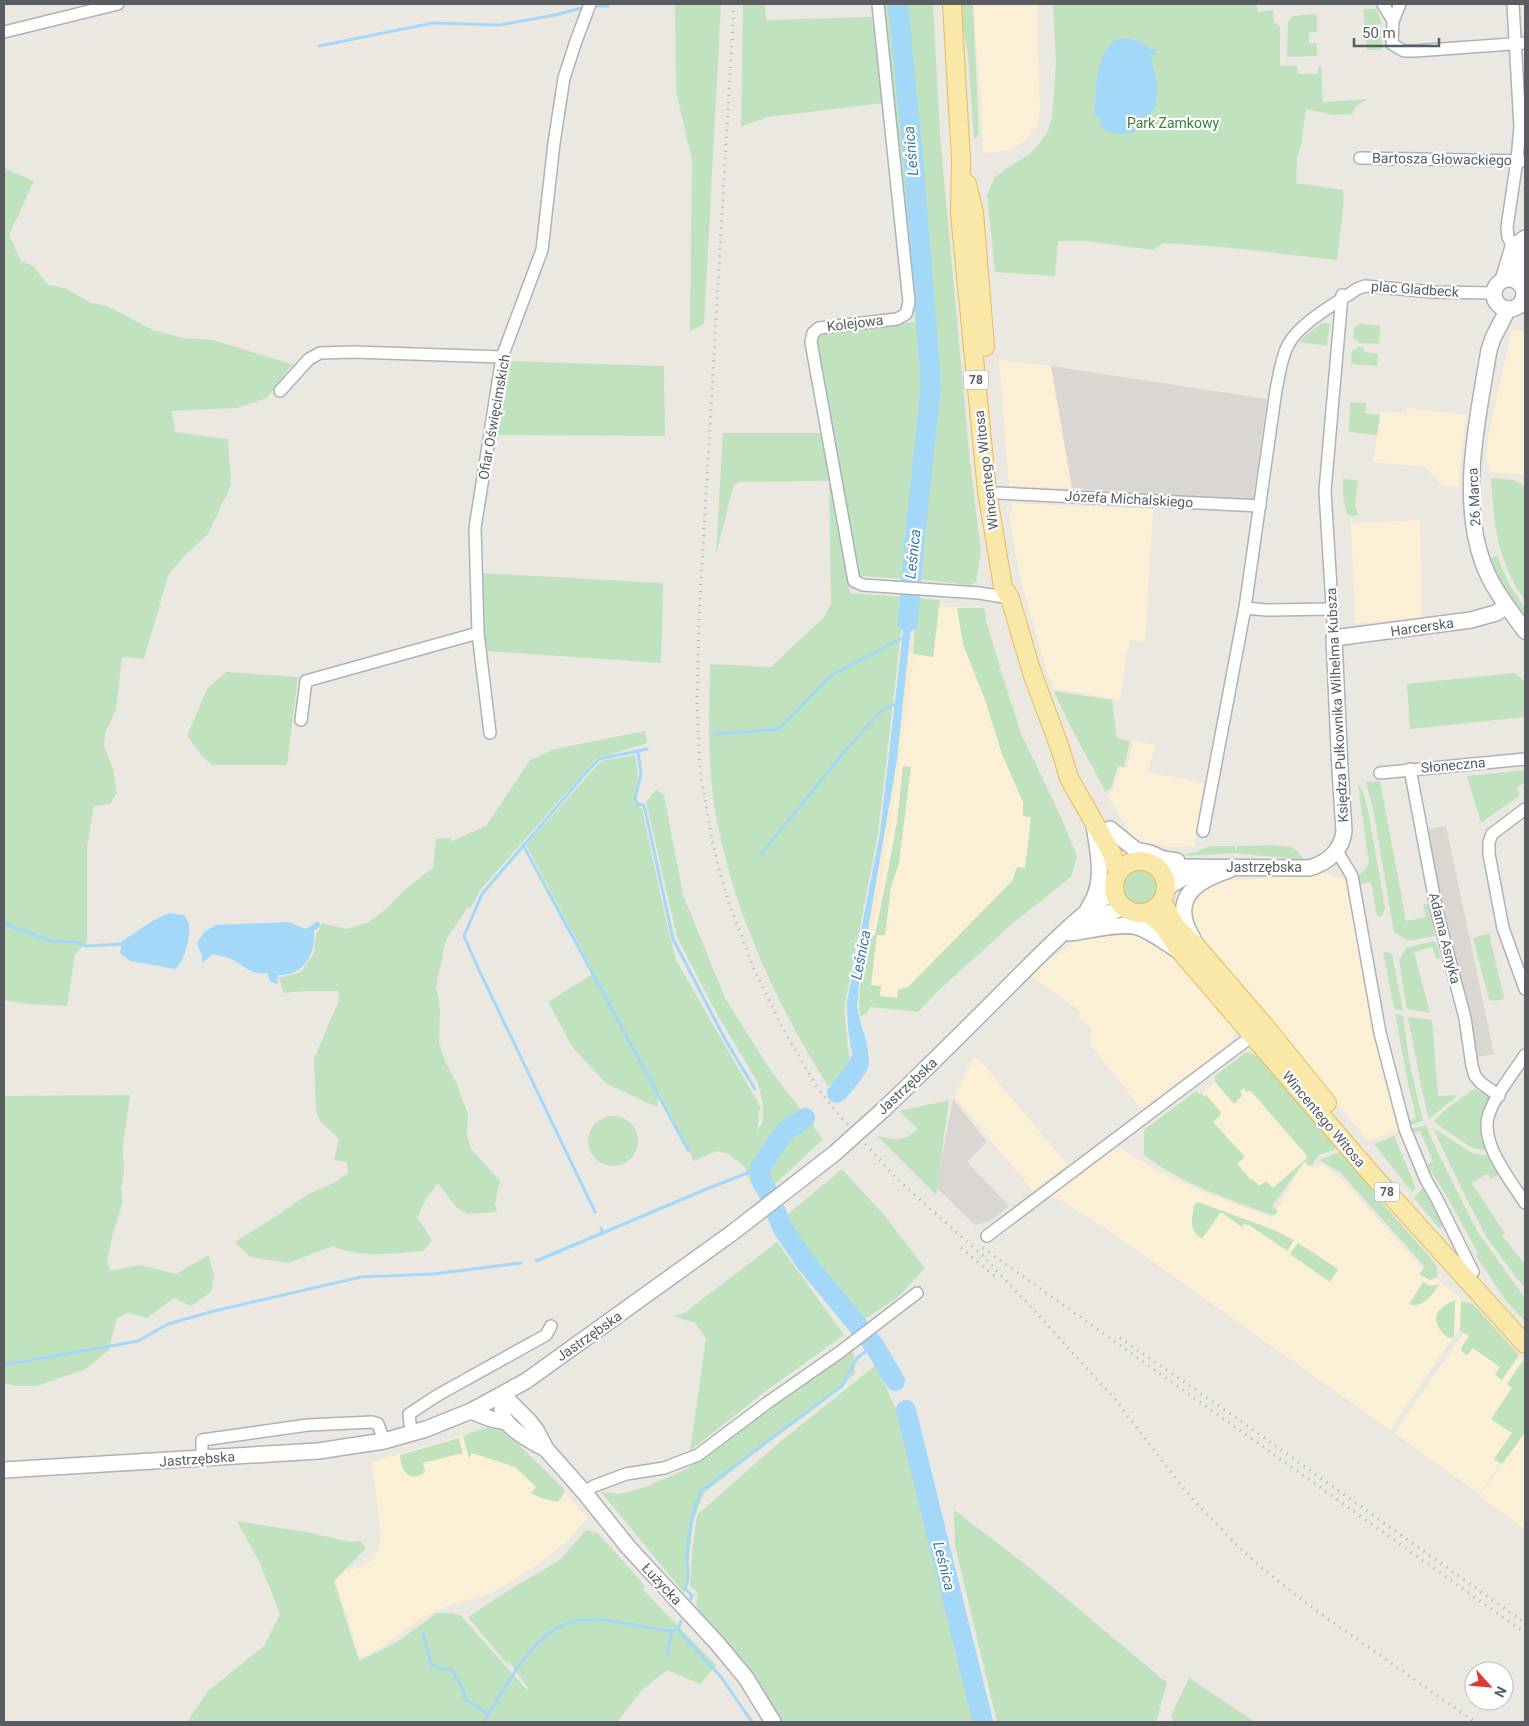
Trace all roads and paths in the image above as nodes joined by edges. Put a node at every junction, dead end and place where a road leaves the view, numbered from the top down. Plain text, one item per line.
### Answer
1 (118, 4) edge
2 (590, 4) edge
3 (878, 4) edge
4 (952, 4) edge
5 (1383, 4) edge
6 (1400, 4) edge
7 (1513, 4) edge
8 (1392, 21) junction
9 (4, 32) edge
10 (1520, 43) edge
11 (1360, 158) dead end
12 (961, 160) junction
13 (1521, 160) edge
14 (1520, 241) edge
15 (1511, 281) junction
16 (1342, 296) junction
17 (1509, 303) edge
18 (502, 357) junction
19 (280, 391) dead end
20 (998, 493) junction
21 (1260, 506) junction
22 (1010, 598) junction
23 (1506, 606) junction
24 (1245, 608) junction
25 (1332, 609) junction
26 (1525, 631) edge
27 (478, 633) junction
28 (1334, 638) junction
29 (301, 720) dead end
30 (490, 733) dead end
31 (1525, 758) edge
32 (1410, 769) junction
33 (1380, 773) dead end
34 (1525, 808) edge
35 (1102, 827) junction
36 (1203, 831) dead end
37 (1337, 851) junction
38 (1135, 861) junction
39 (1200, 866) junction
40 (1240, 866) junction
41 (1158, 867) junction
42 (1216, 867) junction
43 (1116, 882) junction
44 (1164, 895) junction
45 (1124, 908) junction
46 (1087, 911) junction
47 (1147, 912) junction
48 (1070, 933) junction
49 (1056, 940) junction
50 (1188, 949) junction
51 (1525, 989) edge
52 (1252, 1036) junction
53 (1525, 1055) edge
54 (1499, 1096) junction
55 (1525, 1203) edge
56 (987, 1236) dead end
57 (1473, 1272) junction
58 (917, 1293) dead end
59 (551, 1326) dead end
60 (1525, 1330) edge
61 (1525, 1344) edge
62 (526, 1381) junction
63 (503, 1395) junction
64 (471, 1411) junction
65 (525, 1415) junction
66 (506, 1422) junction
67 (414, 1433) junction
68 (384, 1441) junction
69 (546, 1449) junction
70 (202, 1459) junction
71 (4, 1470) edge
72 (584, 1492) junction
73 (773, 1722) edge

1 - 9 street
2 - 18 street, Ofiar Oświęcimskich
3 - 22 street, Kolejowa
4 - 12 main road, Wincentego Witosa / 78
5 - 8 street
6 - 8 street
7 - 10 street
8 - 10 street
10 - 13 street
11 - 13 street, Bartosza Głowackiego
12 - 20 main road, Wincentego Witosa / 78
12 - 22 main road, Wincentego Witosa / 78
13 - 14 street
14 - 15 main road
15 - 17 main road, 26 Marca
15 - 17 main road
16 - 17 street, plac Gladbeck
16 - 21 street
16 - 25 street, Księdza Pułkownika Wilhelma Kubsza
17 - 23 main road, 26 Marca
18 - 19 street
18 - 27 street, Ofiar Oświęcimskich
20 - 21 street, Józefa Michalskiego
20 - 22 main road, Wincentego Witosa / 78
21 - 24 street
22 - 35 main road, Wincentego Witosa / 78
23 - 26 main road, 26 Marca
23 - 28 main road, Harcerska
24 - 25 street
24 - 36 street
25 - 28 street, Księdza Pułkownika Wilhelma Kubsza
27 - 29 street
27 - 30 street, Ofiar Oświęcimskich
28 - 37 main road, Księdza Pułkownika Wilhelma Kubsza
31 - 32 street, Słoneczna
32 - 33 street, Słoneczna
32 - 54 street, Adama Asnyka
34 - 51 street
35 - 38 main road, Wincentego Witosa / 78
35 - 39 main road
35 - 43 main road, Wincentego Witosa / 78
35 - 46 main road
37 - 40 main road, Jastrzębska
37 - 57 street
38 - 41 main road
38 - 43 main road
39 - 41 main road, Jastrzębska
39 - 42 main road, Jastrzębska
40 - 42 main road, Jastrzębska
40 - 50 main road
41 - 44 main road, 78
42 - 44 main road, Jastrzębska
43 - 45 main road, 78
43 - 46 main road, Jastrzębska
44 - 47 main road
44 - 50 main road, Wincentego Witosa / 78
45 - 47 main road
45 - 48 main road, Jastrzębska
46 - 49 main road, Jastrzębska
47 - 50 main road, Wincentego Witosa / 78
48 - 49 main road, Jastrzębska
48 - 50 main road
49 - 62 main road, Jastrzębska, bridge
50 - 52 main road, Wincentego Witosa / 78
50 - 57 main road, Wincentego Witosa / 78
52 - 56 street
52 - 61 main road, Wincentego Witosa / 78
53 - 54 street
54 - 55 street
57 - 60 main road, Wincentego Witosa / 78
58 - 72 street
59 - 67 street
62 - 63 main road, Jastrzębska
62 - 65 main road
63 - 64 main road, Jastrzębska
63 - 65 main road, Łużycka
63 - 66 main road
64 - 66 main road
64 - 67 main road, Jastrzębska
65 - 69 main road, Łużycka
66 - 69 main road, Łużycka
67 - 68 main road, Jastrzębska
68 - 70 main road, Jastrzębska
68 - 70 street
69 - 72 main road, Łużycka
70 - 71 main road, Jastrzębska
72 - 73 main road, Łużycka

